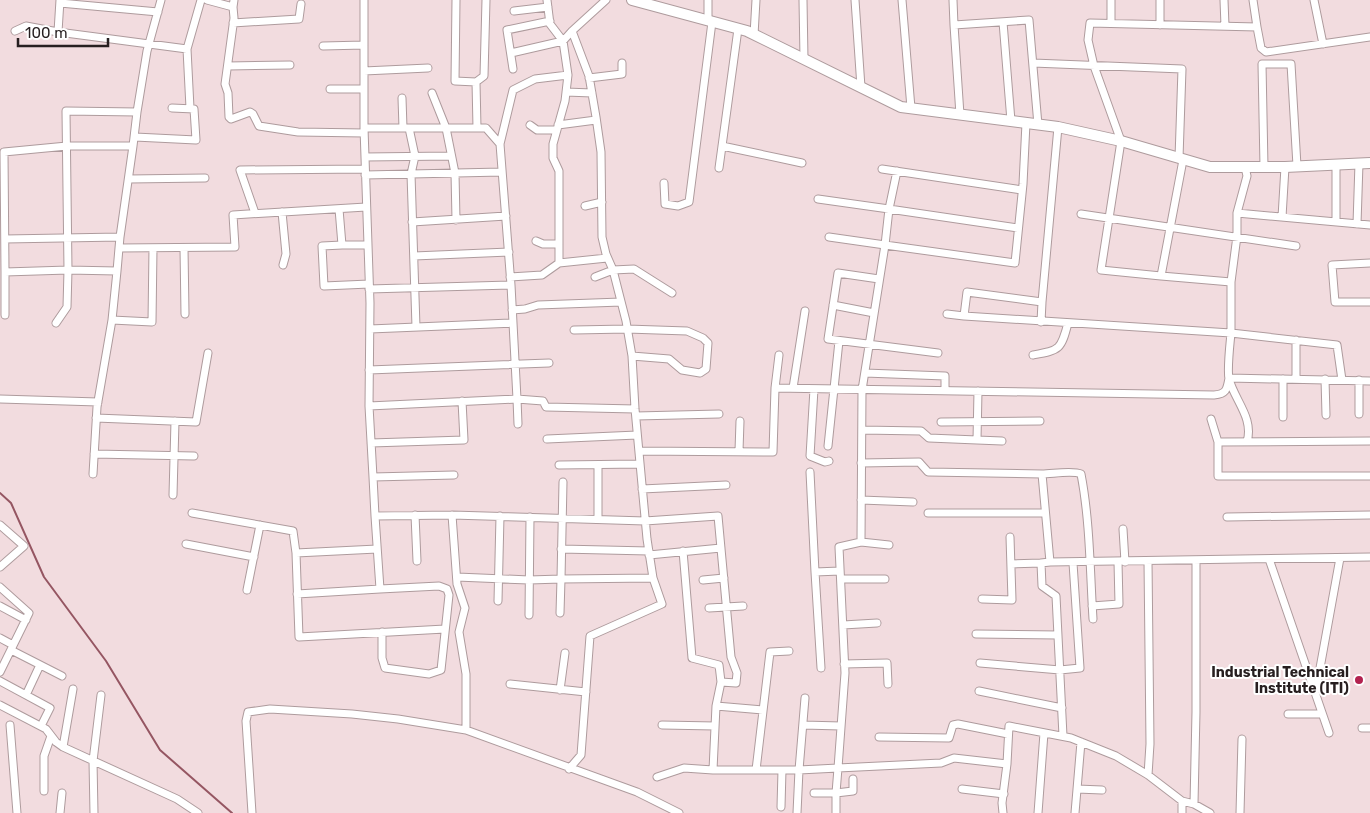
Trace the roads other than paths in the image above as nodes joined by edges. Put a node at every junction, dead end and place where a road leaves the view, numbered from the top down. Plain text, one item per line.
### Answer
1 (161, 0) edge
2 (202, 0) edge
3 (207, 0) edge
4 (239, 0) edge
5 (364, 0) edge
6 (456, 0) edge
7 (486, 0) edge
8 (606, 0) edge
9 (632, 0) edge
10 (708, 0) edge
11 (756, 0) edge
12 (803, 0) edge
13 (855, 0) edge
14 (902, 0) edge
15 (953, 0) edge
16 (1111, 0) edge
17 (1160, 0) edge
18 (1224, 0) edge
19 (1252, 0) edge
20 (1314, 0) edge
21 (60, 1) edge
22 (234, 2) edge
23 (651, 2) edge
24 (548, 3) edge
25 (301, 4) dead end
26 (514, 10) dead end
27 (158, 12) junction
28 (550, 21) junction
29 (710, 21) junction
30 (1003, 22) junction
31 (233, 23) junction
32 (1111, 24) junction
33 (1160, 25) junction
34 (954, 26) junction
35 (1225, 26) junction
36 (1257, 27) junction
37 (738, 29) junction
38 (15, 31) dead end
39 (572, 31) junction
40 (58, 32) junction
41 (754, 35) junction
42 (1370, 37) edge
43 (563, 41) junction
44 (150, 43) junction
45 (1323, 44) junction
46 (364, 45) junction
47 (324, 46) dead end
48 (187, 49) junction
49 (511, 53) junction
50 (804, 59) junction
51 (1076, 62) dead end
52 (622, 63) dead end
53 (1033, 64) junction
54 (290, 65) dead end
55 (228, 66) junction
56 (1094, 66) junction
57 (428, 68) dead end
58 (514, 69) dead end
59 (364, 71) junction
60 (568, 75) junction
61 (589, 78) junction
62 (476, 82) junction
63 (862, 87) junction
64 (330, 89) dead end
65 (364, 89) junction
66 (566, 92) junction
67 (432, 93) dead end
68 (592, 93) junction
69 (402, 98) dead end
70 (172, 108) dead end
71 (190, 108) junction
72 (911, 108) junction
73 (137, 112) junction
74 (960, 115) junction
75 (596, 120) junction
76 (1011, 121) junction
77 (1026, 123) junction
78 (530, 125) dead end
79 (1038, 125) junction
80 (557, 127) junction
81 (1058, 127) junction
82 (406, 128) junction
83 (446, 128) junction
84 (477, 128) junction
85 (364, 130) junction
86 (135, 137) junction
87 (1121, 141) junction
88 (500, 144) junction
89 (67, 146) junction
90 (133, 146) junction
91 (722, 146) junction
92 (2, 152) edge
93 (365, 156) junction
94 (415, 156) junction
95 (451, 156) junction
96 (1181, 159) junction
97 (1358, 163) junction
98 (1370, 163) edge
99 (802, 164) dead end
100 (1336, 164) junction
101 (1297, 166) junction
102 (1245, 167) junction
103 (1264, 167) junction
104 (1284, 167) junction
105 (719, 168) dead end
106 (882, 169) dead end
107 (897, 171) junction
108 (365, 172) junction
109 (502, 172) junction
110 (455, 173) junction
111 (411, 174) junction
112 (205, 178) dead end
113 (129, 179) junction
114 (2, 182) edge
115 (664, 183) dead end
116 (1022, 190) junction
117 (818, 199) dead end
118 (602, 202) junction
119 (585, 206) dead end
120 (366, 207) junction
121 (339, 208) junction
122 (889, 210) junction
123 (282, 212) junction
124 (256, 213) junction
125 (1237, 213) junction
126 (2, 214) edge
127 (1081, 214) dead end
128 (506, 216) junction
129 (1282, 217) junction
130 (1109, 218) junction
131 (456, 220) junction
132 (412, 222) junction
133 (1336, 222) junction
134 (1357, 224) junction
135 (1370, 225) edge
136 (1018, 228) junction
137 (1170, 228) junction
138 (1236, 236) junction
139 (120, 237) junction
140 (829, 237) dead end
141 (5, 239) junction
142 (68, 239) junction
143 (536, 240) dead end
144 (368, 244) junction
145 (559, 244) junction
146 (342, 245) junction
147 (885, 245) junction
148 (1296, 246) dead end
149 (119, 248) junction
150 (153, 248) junction
151 (184, 248) junction
152 (508, 252) junction
153 (414, 256) junction
154 (607, 258) junction
155 (3, 260) edge
156 (559, 263) junction
157 (1370, 263) edge
158 (284, 265) dead end
159 (68, 270) junction
160 (613, 270) junction
161 (117, 271) junction
162 (5, 272) junction
163 (1161, 276) junction
164 (595, 277) dead end
165 (879, 279) junction
166 (510, 281) junction
167 (1231, 282) junction
168 (369, 286) junction
169 (415, 288) junction
170 (672, 293) dead end
171 (621, 302) junction
172 (1042, 302) junction
173 (1370, 302) edge
174 (833, 305) junction
175 (512, 310) junction
176 (805, 311) dead end
177 (874, 312) junction
178 (185, 314) dead end
179 (948, 314) dead end
180 (5, 315) dead end
181 (964, 316) junction
182 (112, 320) junction
183 (1041, 322) junction
184 (56, 323) dead end
185 (513, 323) junction
186 (1068, 323) junction
187 (416, 327) junction
188 (370, 329) junction
189 (627, 329) junction
190 (574, 330) dead end
191 (1230, 332) junction
192 (1296, 340) junction
193 (839, 341) junction
194 (869, 345) junction
195 (208, 353) dead end
196 (938, 353) dead end
197 (779, 355) dead end
198 (1033, 355) dead end
199 (632, 356) junction
200 (515, 364) junction
201 (549, 364) dead end
202 (369, 370) junction
203 (864, 373) junction
204 (1229, 378) junction
205 (1283, 379) junction
206 (1296, 379) junction
207 (1325, 380) junction
208 (1342, 380) junction
209 (1359, 380) junction
210 (1370, 381) edge
211 (775, 388) junction
212 (793, 388) junction
213 (814, 389) junction
214 (834, 389) junction
215 (862, 390) junction
216 (945, 391) junction
217 (978, 392) junction
218 (0, 399) edge
219 (517, 399) junction
220 (462, 401) junction
221 (98, 402) junction
222 (369, 406) junction
223 (635, 412) junction
224 (719, 414) dead end
225 (1359, 414) dead end
226 (1326, 415) dead end
227 (1283, 417) dead end
228 (96, 418) junction
229 (1211, 419) dead end
230 (174, 421) junction
231 (740, 421) dead end
232 (940, 422) dead end
233 (977, 422) junction
234 (1040, 422) dead end
235 (518, 424) dead end
236 (862, 430) junction
237 (638, 435) junction
238 (547, 439) dead end
239 (977, 440) junction
240 (1002, 441) dead end
241 (1370, 441) edge
242 (1218, 442) junction
243 (1247, 442) junction
244 (371, 443) junction
245 (828, 446) dead end
246 (639, 451) junction
247 (739, 451) junction
248 (94, 454) junction
249 (174, 456) junction
250 (194, 456) dead end
251 (829, 461) dead end
252 (861, 463) junction
253 (640, 464) junction
254 (559, 465) dead end
255 (598, 465) junction
256 (810, 472) dead end
257 (92, 474) dead end
258 (1042, 474) junction
259 (454, 475) dead end
260 (1370, 476) edge
261 (373, 477) junction
262 (563, 482) dead end
263 (726, 486) dead end
264 (642, 489) junction
265 (173, 495) dead end
266 (861, 500) junction
267 (912, 502) dead end
268 (192, 513) dead end
269 (928, 513) dead end
270 (1045, 513) junction
271 (415, 515) junction
272 (452, 515) junction
273 (376, 516) junction
274 (500, 516) junction
275 (1370, 516) edge
276 (530, 517) junction
277 (1227, 517) dead end
278 (562, 518) junction
279 (598, 519) junction
280 (645, 520) junction
281 (0, 525) edge
282 (260, 525) junction
283 (1123, 529) dead end
284 (1010, 537) dead end
285 (861, 542) junction
286 (186, 544) dead end
287 (889, 545) dead end
288 (721, 548) junction
289 (377, 549) junction
290 (561, 549) junction
291 (683, 551) junction
292 (296, 553) junction
293 (649, 553) junction
294 (254, 557) junction
295 (1370, 557) edge
296 (1340, 558) junction
297 (1270, 559) junction
298 (1196, 560) junction
299 (417, 561) dead end
300 (1148, 561) junction
301 (1050, 562) junction
302 (1090, 562) junction
303 (1121, 562) junction
304 (1041, 563) junction
305 (1072, 563) junction
306 (1011, 564) junction
307 (0, 567) edge
308 (815, 572) junction
309 (841, 575) junction
310 (457, 577) junction
311 (499, 578) junction
312 (653, 578) junction
313 (724, 578) junction
314 (561, 579) junction
315 (885, 579) dead end
316 (529, 580) junction
317 (703, 580) dead end
318 (0, 587) edge
319 (380, 589) junction
320 (247, 590) dead end
321 (297, 594) junction
322 (982, 599) dead end
323 (498, 601) dead end
324 (0, 606) edge
325 (743, 606) dead end
326 (1092, 606) junction
327 (727, 607) junction
328 (709, 608) dead end
329 (560, 613) dead end
330 (529, 615) dead end
331 (1093, 619) dead end
332 (26, 620) junction
333 (877, 623) dead end
334 (843, 625) junction
335 (445, 629) junction
336 (382, 632) junction
337 (976, 634) dead end
338 (1058, 635) junction
339 (0, 638) edge
340 (12, 647) junction
341 (789, 651) dead end
342 (565, 653) dead end
343 (980, 663) dead end
344 (844, 664) junction
345 (40, 665) junction
346 (1, 668) edge
347 (821, 668) dead end
348 (1060, 670) junction
349 (62, 676) dead end
350 (0, 681) edge
351 (721, 682) junction
352 (510, 684) dead end
353 (888, 684) dead end
354 (73, 689) dead end
355 (560, 690) junction
356 (980, 691) dead end
357 (586, 692) junction
358 (1315, 693) junction
359 (26, 695) junction
360 (101, 695) dead end
361 (805, 698) dead end
362 (0, 705) edge
363 (716, 706) junction
364 (1062, 708) junction
365 (763, 710) junction
366 (1288, 714) dead end
367 (1322, 714) junction
368 (10, 725) dead end
369 (662, 725) dead end
370 (803, 725) junction
371 (41, 726) junction
372 (715, 726) junction
373 (841, 726) junction
374 (1362, 728) dead end
375 (1370, 728) edge
376 (466, 730) junction
377 (1044, 732) junction
378 (1329, 733) dead end
379 (1008, 734) junction
380 (51, 736) junction
381 (1063, 736) junction
382 (879, 737) dead end
383 (1242, 739) dead end
384 (1081, 742) junction
385 (63, 747) junction
386 (93, 761) junction
387 (1007, 764) junction
388 (838, 768) junction
389 (569, 769) junction
390 (713, 770) junction
391 (756, 770) junction
392 (782, 770) junction
393 (799, 770) junction
394 (1148, 775) junction
395 (657, 777) dead end
396 (853, 779) dead end
397 (962, 788) dead end
398 (1077, 789) junction
399 (44, 790) dead end
400 (1102, 790) dead end
401 (836, 792) junction
402 (62, 793) dead end
403 (814, 793) dead end
404 (1004, 794) junction
405 (1188, 802) junction
406 (781, 808) dead end
407 (17, 813) edge
408 (60, 813) edge
409 (94, 813) edge
410 (198, 813) edge
411 (252, 813) edge
412 (679, 813) edge
413 (797, 813) edge
414 (836, 813) edge
415 (1003, 813) edge
416 (1038, 813) edge
417 (1075, 813) edge
418 (1182, 813) edge
419 (1210, 813) edge
420 (1240, 813) edge

1 - 27 street
2 - 48 street
3 - 22 street
4 - 22 street
5 - 46 street
6 - 62 street
7 - 62 street
8 - 39 street
9 - 23 main road
10 - 29 street
11 - 41 street
12 - 50 street
13 - 63 street
14 - 72 street
15 - 34 street
16 - 32 street
17 - 33 street
18 - 35 street
19 - 36 street
20 - 45 street
21 - 27 street
21 - 40 street
22 - 31 street
23 - 29 main road
24 - 26 street
24 - 28 street
25 - 31 street
27 - 44 street
28 - 43 street
28 - 49 street
29 - 37 main road
29 - 115 street
30 - 34 street
30 - 53 street
30 - 76 street
31 - 55 street
32 - 33 street
32 - 56 street
33 - 35 street
34 - 74 street
35 - 36 street
36 - 45 street
37 - 41 main road
37 - 91 street
38 - 40 street
39 - 43 street
39 - 61 street
40 - 44 street
41 - 50 main road
42 - 45 street
43 - 49 street
43 - 60 street
44 - 48 street
44 - 73 street
46 - 47 street
46 - 59 street
48 - 71 street
49 - 58 street
50 - 63 main road
51 - 56 street
52 - 61 street
53 - 56 street
53 - 79 street
54 - 55 street
55 - 85 street
56 - 87 street
56 - 96 street
57 - 59 street
59 - 65 street
60 - 66 street
60 - 88 street
61 - 68 street
62 - 84 street
63 - 72 main road
64 - 65 street
65 - 85 street
66 - 68 street
66 - 80 street
67 - 83 street
68 - 75 street
69 - 82 street
70 - 71 street
71 - 86 street
72 - 74 main road
73 - 86 street
73 - 89 street
74 - 76 main road
75 - 80 street
75 - 118 street
76 - 77 main road
77 - 79 main road
77 - 116 street
78 - 80 street
79 - 81 main road
80 - 145 street
81 - 87 main road
81 - 172 street
82 - 83 street
82 - 85 street
82 - 94 street
83 - 84 street
83 - 95 street
84 - 88 street
85 - 93 street
86 - 90 street
87 - 96 main road
87 - 130 street
88 - 109 street
89 - 90 street
89 - 92 street
89 - 142 street
90 - 113 street
91 - 99 street
91 - 105 street
92 - 114 street
93 - 94 street
93 - 108 street
94 - 95 street
94 - 111 street
95 - 110 street
96 - 102 main road
96 - 137 street
97 - 98 main road
97 - 100 main road
97 - 134 street
100 - 101 main road
100 - 133 street
101 - 103 street
101 - 104 main road
102 - 103 main road
102 - 125 street
103 - 104 main road
104 - 129 street
106 - 107 street
107 - 116 street
107 - 122 street
108 - 111 street
108 - 120 street
108 - 124 street
109 - 110 street
109 - 128 street
110 - 111 street
110 - 131 street
111 - 132 street
112 - 113 street
113 - 139 street
114 - 126 street
116 - 136 street
117 - 122 street
118 - 119 street
118 - 154 street
120 - 121 street
120 - 144 street
121 - 123 street
121 - 146 street
122 - 136 street
122 - 147 street
123 - 124 street
123 - 158 street
124 - 151 street
125 - 129 street
125 - 138 street
126 - 141 street
127 - 130 street
128 - 131 street
128 - 152 street
129 - 133 street
130 - 137 street
130 - 163 street
131 - 132 street
132 - 153 street
133 - 134 street
134 - 135 street
136 - 147 street
137 - 138 street
137 - 163 street
138 - 148 street
138 - 167 street
139 - 142 street
139 - 149 street
140 - 147 street
141 - 142 street
141 - 155 street
142 - 159 street
143 - 145 street
144 - 146 street
144 - 168 street
145 - 156 street
146 - 168 street
147 - 165 street
149 - 150 street
149 - 161 street
150 - 151 street
150 - 182 street
151 - 178 street
152 - 153 street
152 - 166 street
153 - 169 street
154 - 156 street
154 - 160 street
155 - 162 street
156 - 166 street
157 - 173 street
159 - 161 street
159 - 162 street
159 - 184 street
160 - 164 street
160 - 170 street
160 - 171 street
161 - 182 street
162 - 180 street
163 - 167 street
165 - 174 street
165 - 177 street
166 - 169 street
166 - 175 street
167 - 191 street
168 - 169 street
168 - 188 street
169 - 187 street
171 - 175 street
171 - 189 street
172 - 181 street
172 - 183 street
174 - 177 street
174 - 193 street
175 - 185 street
176 - 212 street
177 - 194 street
179 - 181 street
181 - 183 street
182 - 221 street
183 - 186 street
185 - 187 street
185 - 200 street
186 - 191 street
186 - 198 street
187 - 188 street
188 - 202 street
189 - 190 street
189 - 199 street
189 - 199 street
191 - 192 street
191 - 204 street
192 - 206 street
192 - 208 street
193 - 194 street
193 - 214 street
194 - 196 street
194 - 203 street
195 - 230 street
197 - 211 street
199 - 223 street
200 - 201 street
200 - 202 street
200 - 219 street
202 - 222 street
203 - 215 street
203 - 216 street
204 - 205 street
204 - 217 street
204 - 243 street
205 - 206 street
205 - 227 street
206 - 207 street
207 - 208 street
207 - 226 street
208 - 209 street
209 - 210 street
209 - 225 street
211 - 212 street
211 - 247 street
212 - 213 street
213 - 214 street
213 - 251 street
214 - 215 street
214 - 245 street
215 - 216 street
215 - 236 street
216 - 217 street
217 - 233 street
218 - 221 street
219 - 220 street
219 - 223 street
219 - 235 street
220 - 222 street
220 - 244 street
221 - 228 street
222 - 244 street
223 - 224 street
223 - 237 street
228 - 230 street
228 - 248 street
229 - 242 street
230 - 249 street
231 - 247 street
232 - 233 street
233 - 234 street
233 - 239 street
236 - 239 street
236 - 252 street
237 - 238 street
237 - 246 street
239 - 240 street
241 - 243 street
242 - 243 street
242 - 260 street
244 - 261 street
246 - 247 street
246 - 253 street
248 - 249 street
248 - 257 street
249 - 250 street
249 - 265 street
252 - 258 street
252 - 266 street
253 - 255 street
253 - 264 street
254 - 255 street
255 - 279 street
256 - 308 street
258 - 270 street
258 - 302 street
259 - 261 street
261 - 273 street
262 - 278 street
263 - 264 street
264 - 280 street
266 - 267 street
266 - 285 street
268 - 282 street
269 - 270 street
270 - 301 street
271 - 272 street
271 - 273 street
271 - 299 street
272 - 274 street
272 - 310 street
273 - 289 street
274 - 276 street
274 - 311 street
275 - 277 street
276 - 278 street
276 - 316 street
278 - 279 street
278 - 290 street
279 - 280 street
280 - 288 street
280 - 293 street
281 - 307 street
282 - 292 street
282 - 294 street
283 - 303 street
284 - 306 street
285 - 287 street
285 - 309 street
286 - 294 street
288 - 291 street
288 - 313 street
289 - 292 street
289 - 319 street
290 - 293 street
290 - 314 street
291 - 293 street
291 - 351 street
292 - 321 street
293 - 312 street
294 - 320 street
295 - 296 street
296 - 297 street
296 - 358 street
297 - 298 street
297 - 358 street
298 - 300 street
298 - 405 street
300 - 303 street
300 - 394 street
301 - 304 street
301 - 305 street
302 - 303 street
302 - 305 street
302 - 326 street
303 - 326 street
304 - 306 street
304 - 338 street
305 - 348 street
306 - 322 street
308 - 309 street
308 - 347 street
309 - 315 street
309 - 334 street
310 - 311 street
310 - 376 street
311 - 316 street
311 - 323 street
312 - 314 street
312 - 357 street
313 - 317 street
313 - 327 street
314 - 316 street
314 - 329 street
316 - 330 street
318 - 332 street
319 - 321 street
319 - 335 street
321 - 336 street
324 - 332 street
325 - 327 street
326 - 331 street
327 - 328 street
327 - 351 street
332 - 340 street
333 - 334 street
334 - 344 street
335 - 336 street
335 - 336 street
337 - 338 street
338 - 348 street
339 - 340 street
340 - 345 street
340 - 346 street
341 - 365 street
342 - 355 street
343 - 348 street
344 - 353 street
344 - 373 street
345 - 349 street
345 - 359 street
348 - 364 street
350 - 359 street
351 - 363 street
352 - 355 street
354 - 385 street
355 - 357 street
356 - 364 street
357 - 389 street
358 - 367 street
359 - 371 street
360 - 386 street
361 - 370 street
362 - 371 street
363 - 365 street
363 - 372 street
364 - 381 street
365 - 391 street
366 - 367 street
367 - 378 street
368 - 407 street
369 - 372 street
370 - 373 street
370 - 393 street
371 - 380 street
372 - 390 street
373 - 388 street
374 - 375 street
376 - 389 street
376 - 411 street
377 - 379 street
377 - 381 street
377 - 416 street
379 - 382 street
379 - 387 street
380 - 385 street
380 - 399 street
381 - 384 street
383 - 420 street
384 - 394 street
384 - 398 street
385 - 386 street
386 - 409 street
386 - 410 street
387 - 388 street
387 - 404 street
388 - 393 street
388 - 401 street
389 - 412 street
390 - 391 street
390 - 395 street
391 - 392 street
392 - 393 street
392 - 406 street
393 - 413 street
394 - 405 street
396 - 401 street
397 - 404 street
398 - 400 street
398 - 417 street
401 - 403 street
401 - 414 street
402 - 408 street
404 - 415 street
405 - 418 street
405 - 419 street

